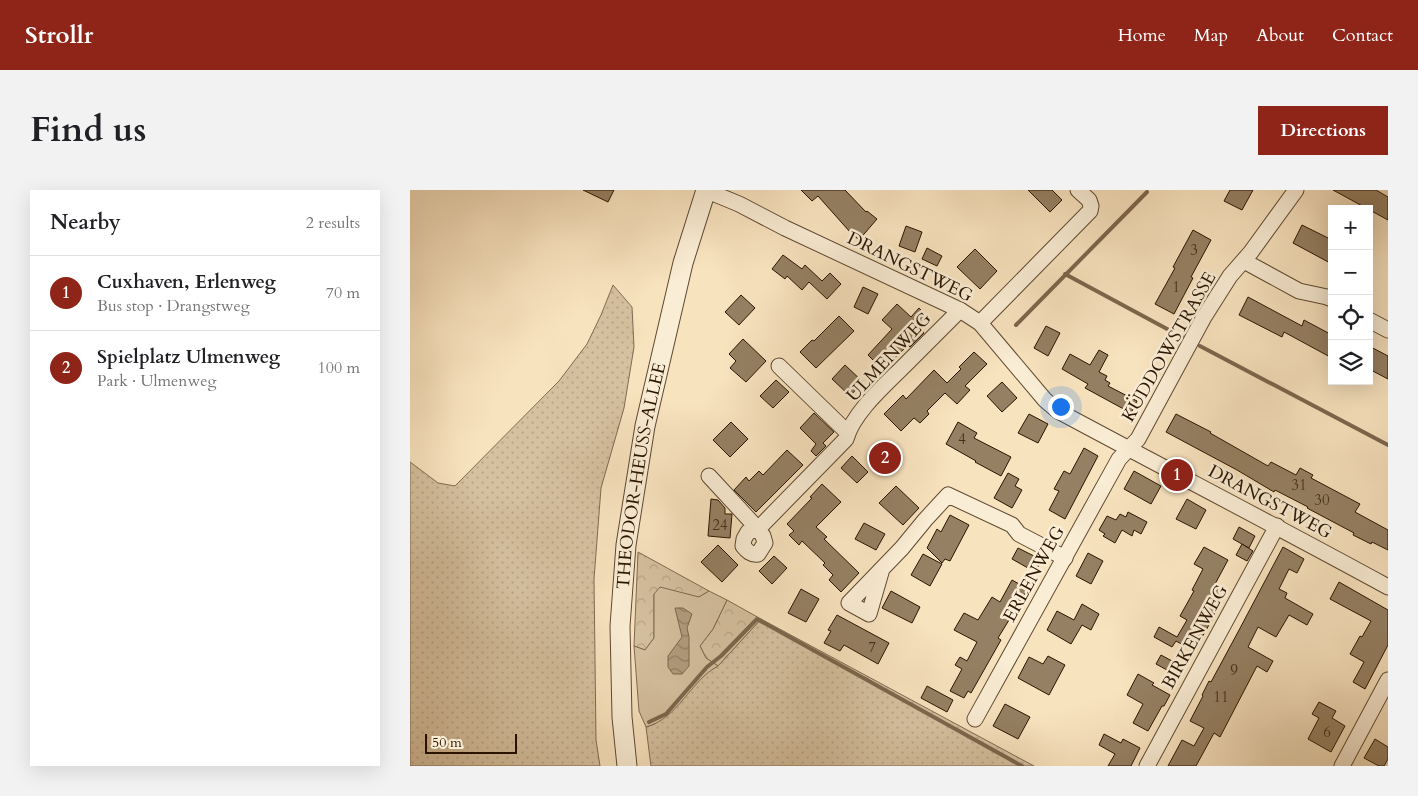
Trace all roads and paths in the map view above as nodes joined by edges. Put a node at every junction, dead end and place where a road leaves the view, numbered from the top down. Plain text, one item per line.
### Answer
1 (705, 190) edge
2 (1078, 190) edge
3 (1296, 190) edge
4 (1244, 261) junction
5 (1328, 298) edge
6 (960, 310) junction
7 (1373, 322) edge
8 (980, 323) junction
9 (1388, 330) edge
10 (779, 366) dead end
11 (848, 433) junction
12 (1129, 450) junction
13 (709, 476) dead end
14 (1277, 526) junction
15 (1065, 558) junction
16 (882, 569) dead end
17 (1388, 586) edge
18 (1388, 680) edge
19 (976, 720) dead end
20 (627, 766) edge
21 (1147, 766) edge
22 (1342, 766) edge

1 - 6 street, DRANGSTWEG
1 - 20 street, THEODOR-HEUSS-ALLEE
2 - 8 street
3 - 4 street, KÜDDOWSTRASSE
4 - 5 street
4 - 12 street, KÜDDOWSTRASSE
6 - 8 street, DRANGSTWEG
6 - 11 street, ULMENWEG
7 - 9 street
8 - 12 street, DRANGSTWEG
10 - 11 street, ULMENWEG
11 - 13 street, ULMENWEG
12 - 14 street, DRANGSTWEG
12 - 15 street, ERLENWEG
14 - 17 street, DRANGSTWEG
14 - 21 street, BIRKENWEG
15 - 16 street
15 - 19 street, ERLENWEG
18 - 22 street

